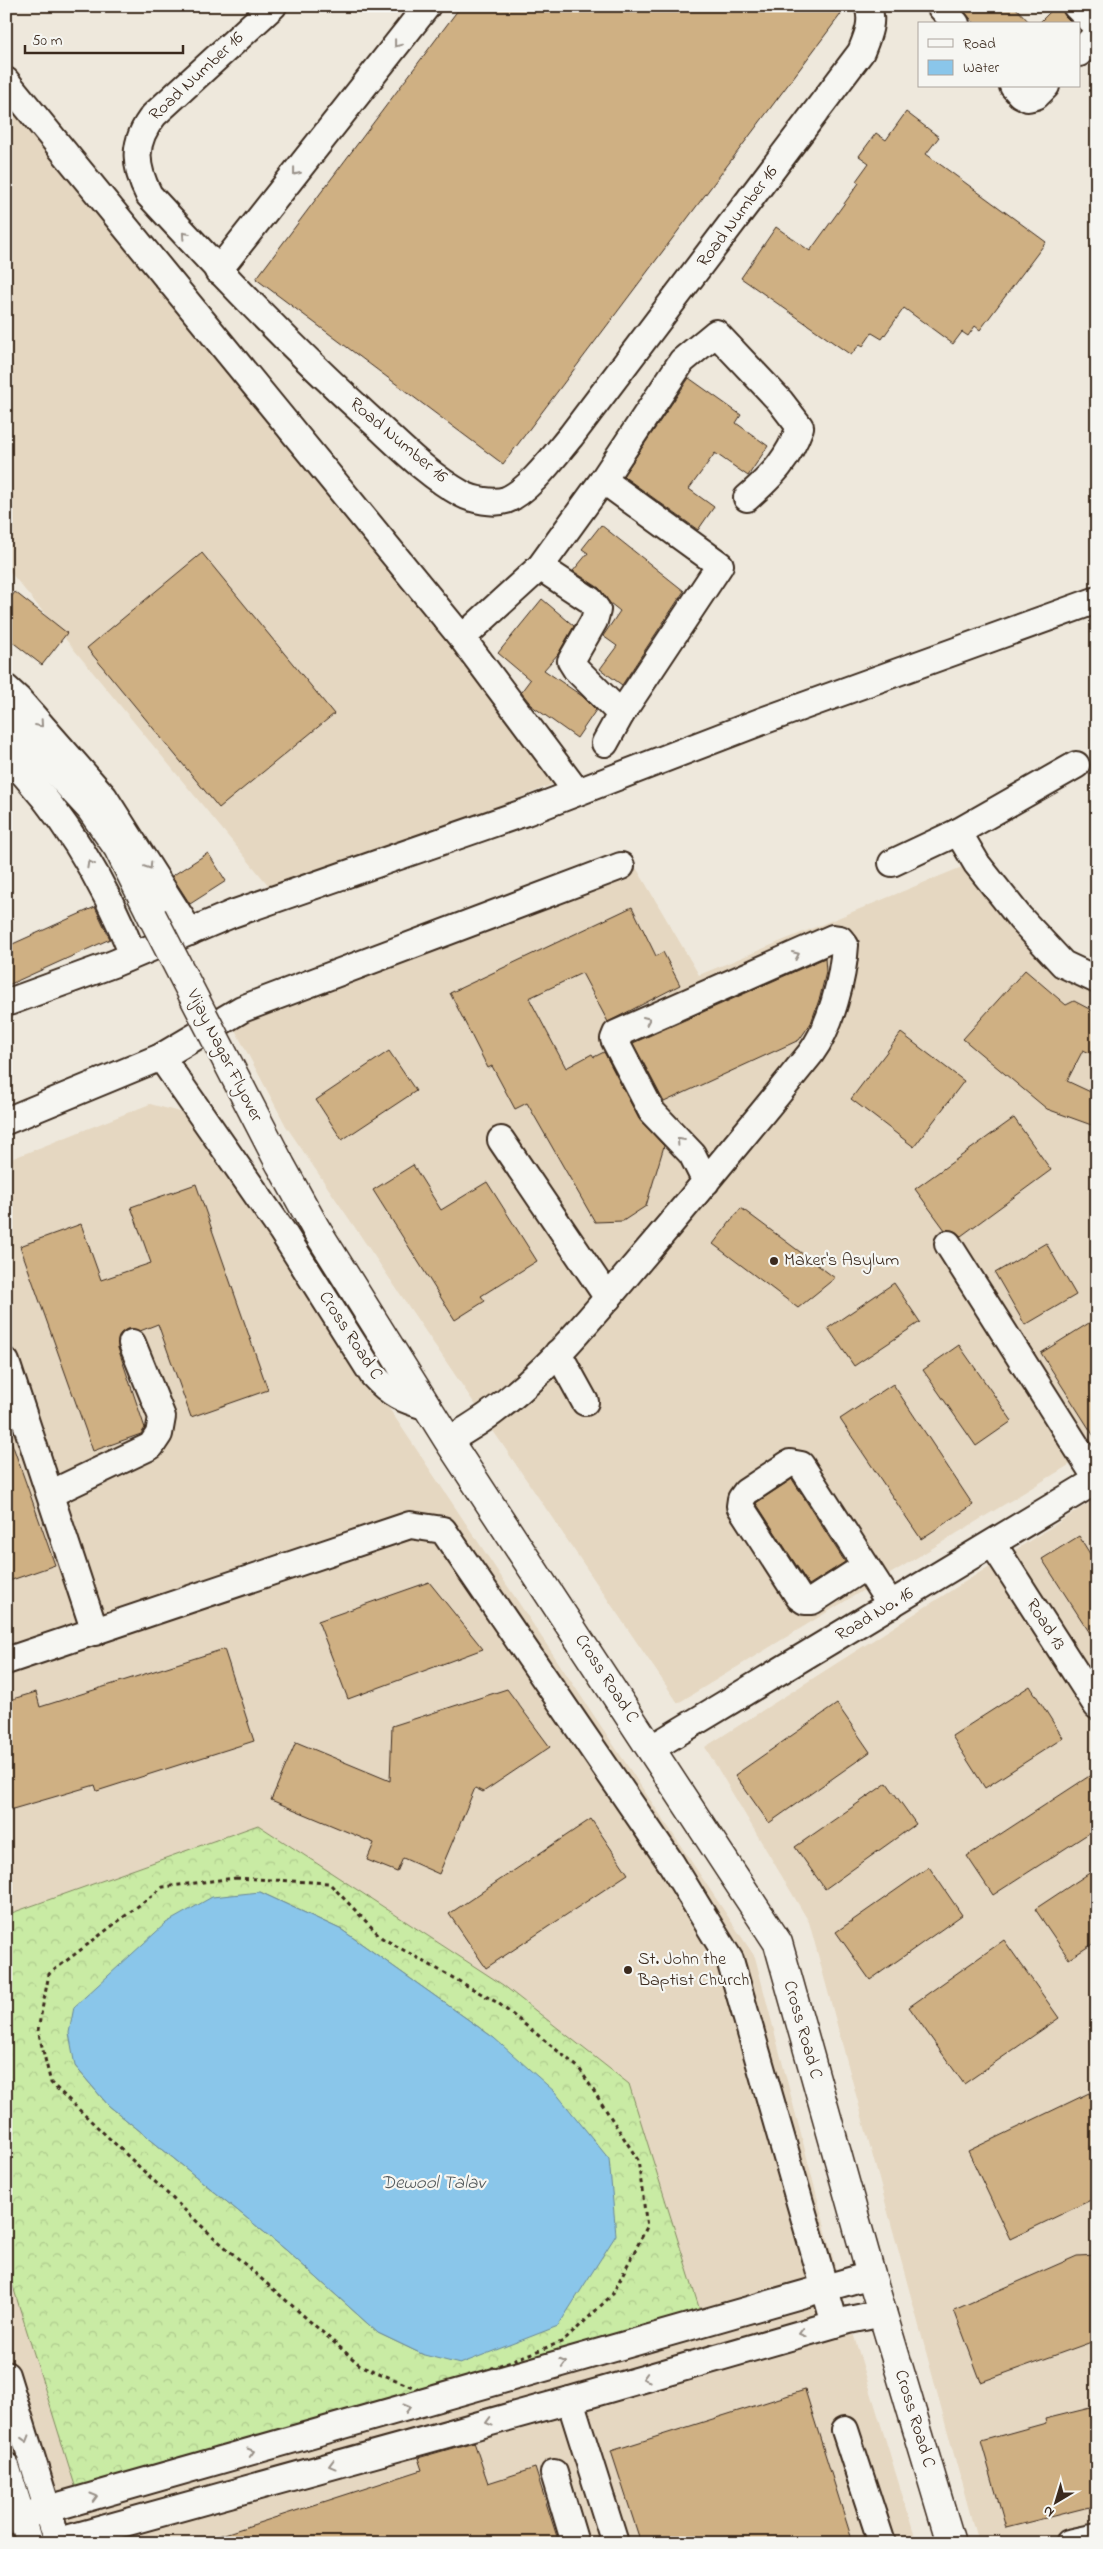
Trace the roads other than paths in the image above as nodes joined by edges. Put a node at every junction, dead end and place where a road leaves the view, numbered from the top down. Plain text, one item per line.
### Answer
1 (273, 6) edge
2 (427, 6) edge
3 (868, 6) edge
4 (940, 6) edge
5 (1076, 6) edge
6 (954, 22) edge
7 (1080, 52) edge
8 (6, 81) edge
9 (1015, 88) edge
10 (1044, 88) edge
11 (218, 270) junction
12 (603, 480) junction
13 (747, 498) dead end
14 (540, 567) junction
15 (1097, 600) edge
16 (462, 638) junction
17 (6, 688) edge
18 (621, 714) junction
19 (6, 717) edge
20 (605, 743) dead end
21 (6, 755) edge
22 (1076, 765) dead end
23 (577, 792) junction
24 (958, 832) junction
25 (892, 863) dead end
26 (621, 866) dead end
27 (190, 932) junction
28 (133, 955) junction
29 (1097, 980) edge
30 (6, 1003) edge
31 (161, 1057) junction
32 (6, 1121) edge
33 (501, 1140) dead end
34 (706, 1182) junction
35 (948, 1244) dead end
36 (608, 1298) junction
37 (132, 1343) dead end
38 (558, 1353) junction
39 (6, 1362) edge
40 (421, 1396) junction
41 (585, 1402) dead end
42 (448, 1440) junction
43 (1097, 1480) edge
44 (50, 1494) junction
45 (993, 1544) junction
46 (866, 1566) junction
47 (891, 1605) junction
48 (95, 1632) junction
49 (6, 1661) edge
50 (1097, 1706) edge
51 (652, 1748) junction
52 (871, 2275) junction
53 (825, 2288) junction
54 (883, 2313) junction
55 (835, 2324) junction
56 (6, 2375) edge
57 (570, 2400) junction
58 (845, 2430) dead end
59 (6, 2466) edge
60 (554, 2473) dead end
61 (48, 2511) junction
62 (14, 2519) edge
63 (1097, 2537) edge
64 (55, 2542) edge
65 (30, 2543) edge
66 (574, 2543) edge
67 (615, 2543) edge
68 (882, 2543) edge
69 (951, 2543) edge
70 (1069, 2543) edge

11 -> 1 street, Road Number 16
2 -> 11 street
3 - 11 street, Road Number 16
4 - 6 street
5 - 7 street
8 - 16 street
9 - 10 street
12 - 13 street
12 - 14 street
12 - 18 street
14 - 16 street
14 - 18 street
15 - 23 street
16 - 23 street
17 -> 27 street
18 - 20 street
19 - 40 main road, Vijay Nagar Flyover, bridge
28 -> 21 street
22 - 24 street
23 - 27 street
24 - 25 street
24 - 29 street
26 - 31 street
27 - 28 street
28 - 30 street
31 - 32 street
31 - 40 street, Cross Road C
33 - 36 street
34 -> 34 street
34 - 36 street
35 - 43 street
36 - 38 street
37 - 44 street
38 - 41 street
38 - 42 street
39 - 44 street
40 - 42 main road, Cross Road C
42 - 51 main road, Cross Road C
43 - 45 street, Road No. 16
44 - 48 street
45 - 47 street, Road No. 16
45 - 50 street, Road 13
46 - 46 street
46 - 47 street
47 - 51 street, Road No. 16
48 - 49 street
48 - 53 street
51 - 52 main road, Cross Road C
52 - 53 street
52 - 54 main road, Cross Road C
53 - 55 street
61 -> 53 street
54 - 55 street
54 - 69 main road, Cross Road C
55 -> 57 street
56 -> 61 street
57 -> 64 street
57 - 67 street
58 - 68 street
59 - 62 street
60 - 66 street
61 - 62 street
61 - 64 street
62 - 65 street
63 - 70 street

